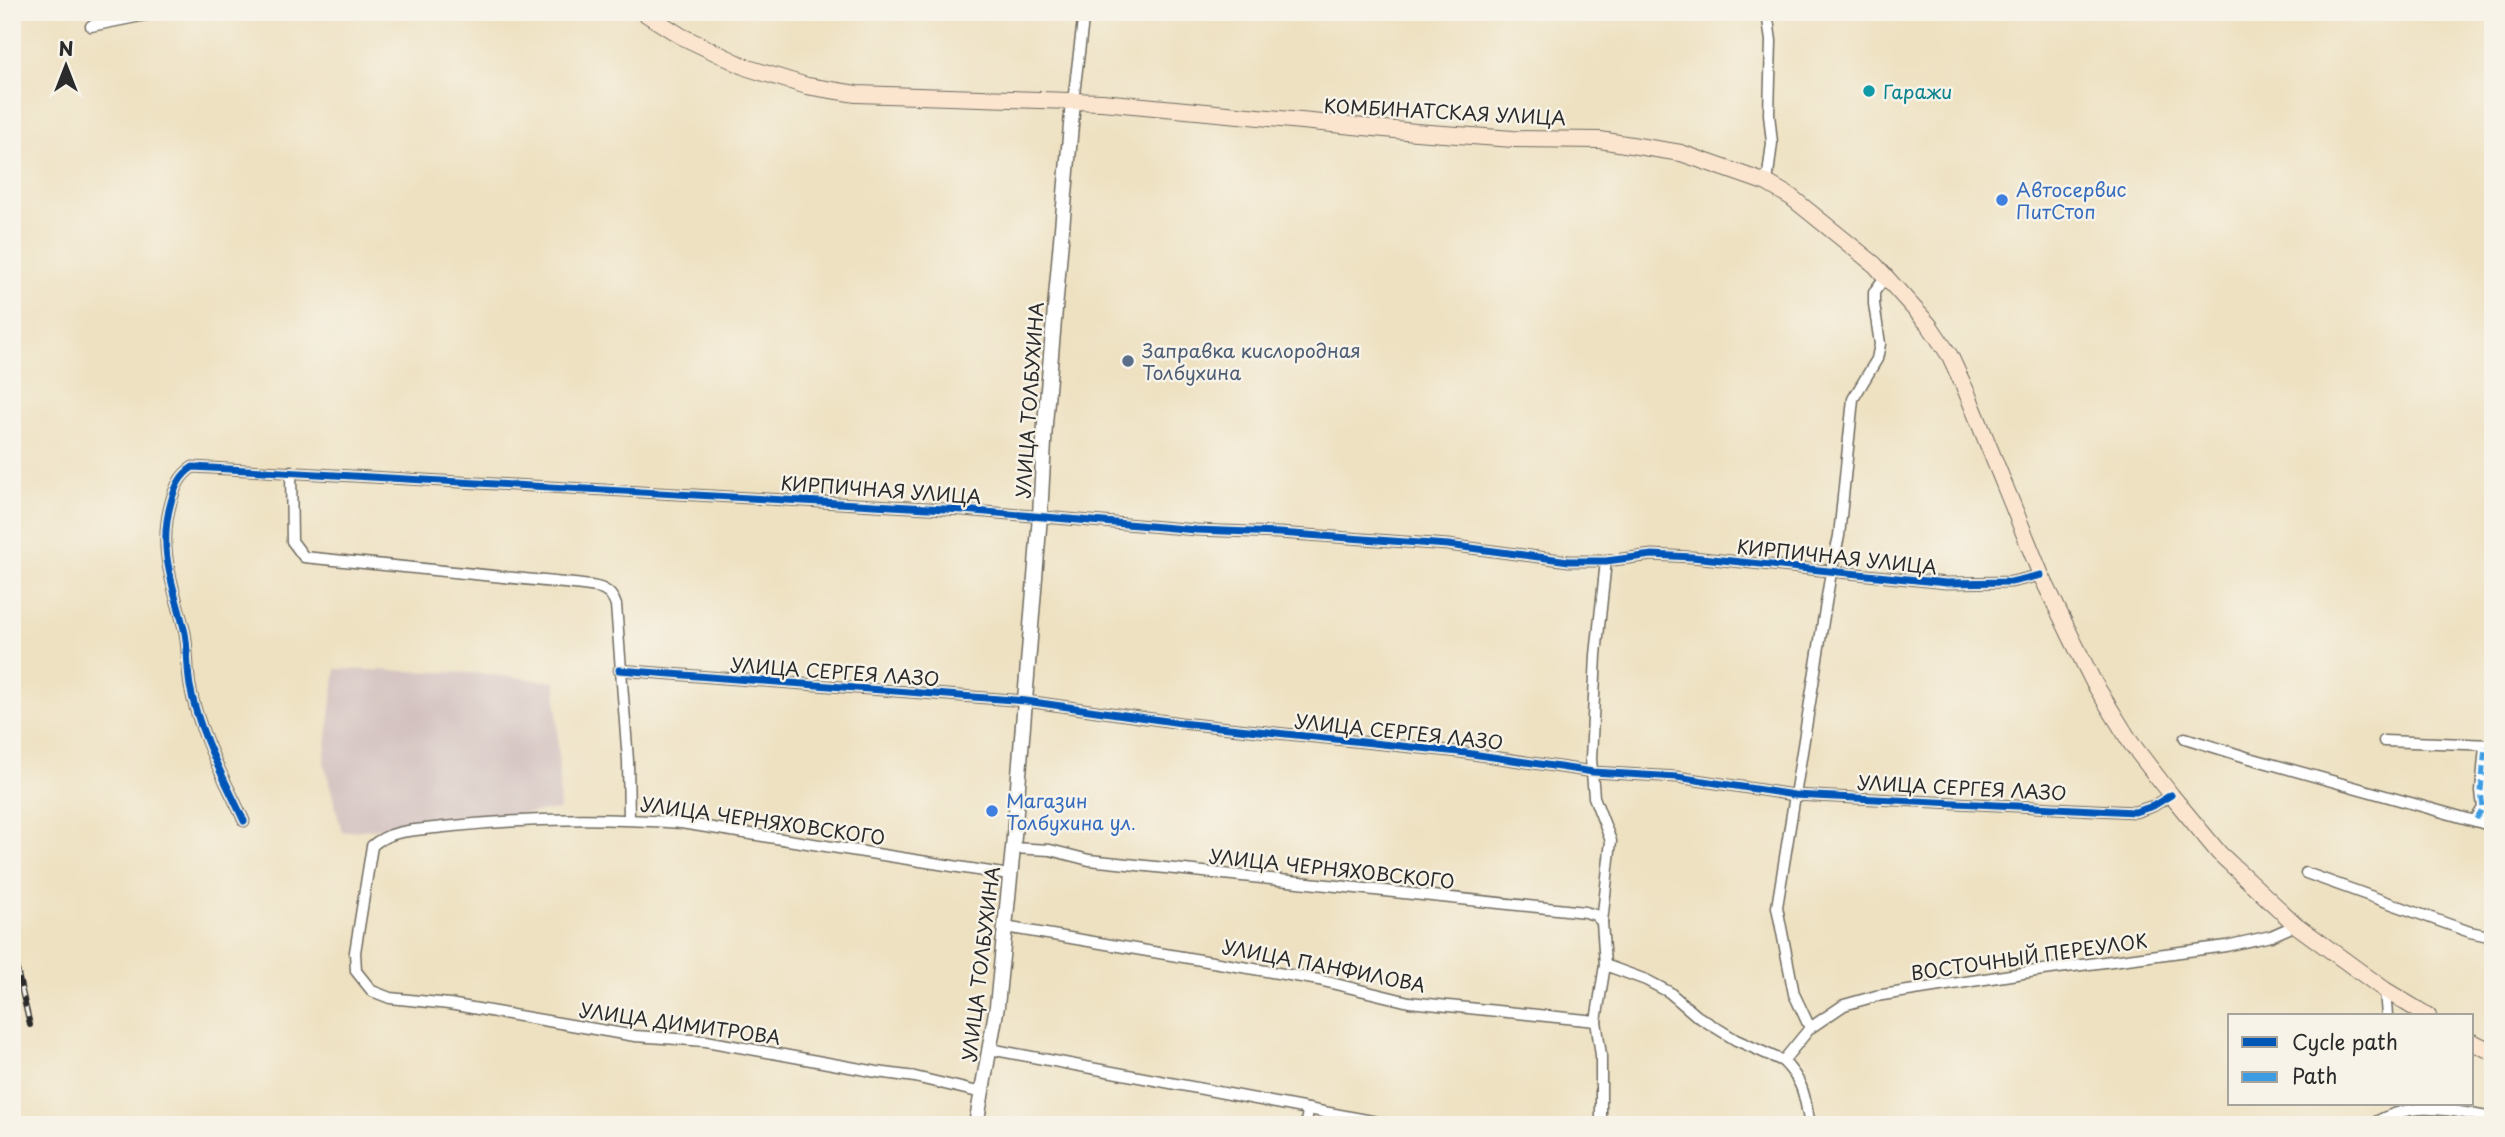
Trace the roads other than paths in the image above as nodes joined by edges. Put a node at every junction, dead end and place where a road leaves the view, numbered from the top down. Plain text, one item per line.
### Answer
1 (160, 12) edge
2 (643, 12) edge
3 (1084, 12) edge
4 (1767, 12) edge
5 (91, 26) dead end
6 (1073, 102) junction
7 (1767, 183) junction
8 (1886, 276) junction
9 (291, 471) junction
10 (1041, 516) junction
11 (1606, 561) junction
12 (1831, 572) junction
13 (2041, 575) junction
14 (620, 670) junction
15 (1026, 701) junction
16 (2185, 738) dead end
17 (2384, 741) dead end
18 (2489, 745) edge
19 (1593, 772) junction
20 (1794, 795) junction
21 (2171, 795) junction
22 (629, 819) junction
23 (2476, 819) junction
24 (244, 821) dead end
25 (2493, 825) edge
26 (1013, 848) junction
27 (2306, 873) dead end
28 (1009, 875) junction
29 (1602, 922) junction
30 (2297, 925) junction
31 (1005, 927) junction
32 (2493, 937) edge
33 (1605, 965) junction
34 (2385, 990) junction
35 (372, 991) joint
36 (2387, 1014) edge
37 (2425, 1014) edge
38 (1596, 1021) junction
39 (1810, 1028) junction
40 (2474, 1043) edge
41 (990, 1049) junction
42 (2493, 1052) edge
43 (1783, 1061) junction
44 (982, 1093) junction
45 (1308, 1109) junction
46 (2387, 1109) edge
47 (2493, 1118) edge
48 (976, 1125) edge
49 (1306, 1125) edge
50 (1393, 1125) edge
51 (1601, 1125) edge
52 (1810, 1125) edge
53 (2371, 1125) edge

1 - 5 street
2 - 6 main road, КОМБИНАТСКАЯ УЛИЦА
3 - 6 street, УЛИЦА ТОЛБУХИНА
4 - 7 street
6 - 7 main road, КОМБИНАТСКАЯ УЛИЦА
6 - 10 street, УЛИЦА ТОЛБУХИНА
7 - 8 main road, КОМБИНАТСКАЯ УЛИЦА
8 - 12 street, КИРПИЧНАЯ УЛИЦА
8 - 13 main road, КОМБИНАТСКАЯ УЛИЦА
9 - 10 street, КИРПИЧНАЯ УЛИЦА
9 - 14 street
9 - 24 street, КИРПИЧНАЯ УЛИЦА
10 - 11 street, КИРПИЧНАЯ УЛИЦА
10 - 15 street, УЛИЦА ТОЛБУХИНА
11 - 12 street, КИРПИЧНАЯ УЛИЦА
11 - 19 street
12 - 13 street, КИРПИЧНАЯ УЛИЦА
12 - 20 street, КИРПИЧНАЯ УЛИЦА
13 - 21 main road, КОМБИНАТСКАЯ УЛИЦА
14 - 15 street, УЛИЦА СЕРГЕЯ ЛАЗО
14 - 22 street
15 - 19 street, УЛИЦА СЕРГЕЯ ЛАЗО
15 - 26 street, УЛИЦА ТОЛБУХИНА
16 - 23 street
17 - 18 street
18 - 23 street
19 - 20 street, УЛИЦА СЕРГЕЯ ЛАЗО
19 - 29 street
20 - 21 street, УЛИЦА СЕРГЕЯ ЛАЗО
20 - 39 street, КИРПИЧНАЯ УЛИЦА
21 - 30 main road, КОМБИНАТСКАЯ УЛИЦА
22 - 28 street, УЛИЦА ЧЕРНЯХОВСКОГО
22 - 35 street, УЛИЦА ЧЕРНЯХОВСКОГО
23 - 25 street
26 - 28 street, УЛИЦА ТОЛБУХИНА
26 - 29 street, УЛИЦА ЧЕРНЯХОВСКОГО
27 - 32 street
28 - 31 street, УЛИЦА ТОЛБУХИНА
29 - 33 street
30 - 34 main road, КОМБИНАТСКАЯ УЛИЦА
30 - 39 street, ВОСТОЧНЫЙ ПЕРЕУЛОК
31 - 38 street, УЛИЦА ПАНФИЛОВА
31 - 41 street, УЛИЦА ТОЛБУХИНА
33 - 38 street
33 - 43 street
34 - 36 street
34 - 37 main road, КОМБИНАТСКАЯ УЛИЦА
35 - 44 street, УЛИЦА ДИМИТРОВА
38 - 51 street
39 - 43 street
40 - 42 main road
41 - 44 street, УЛИЦА ТОЛБУХИНА
41 - 45 street
43 - 52 street
44 - 48 street, УЛИЦА ТОЛБУХИНА
45 - 49 street
45 - 50 street
46 - 47 street
46 - 53 street

